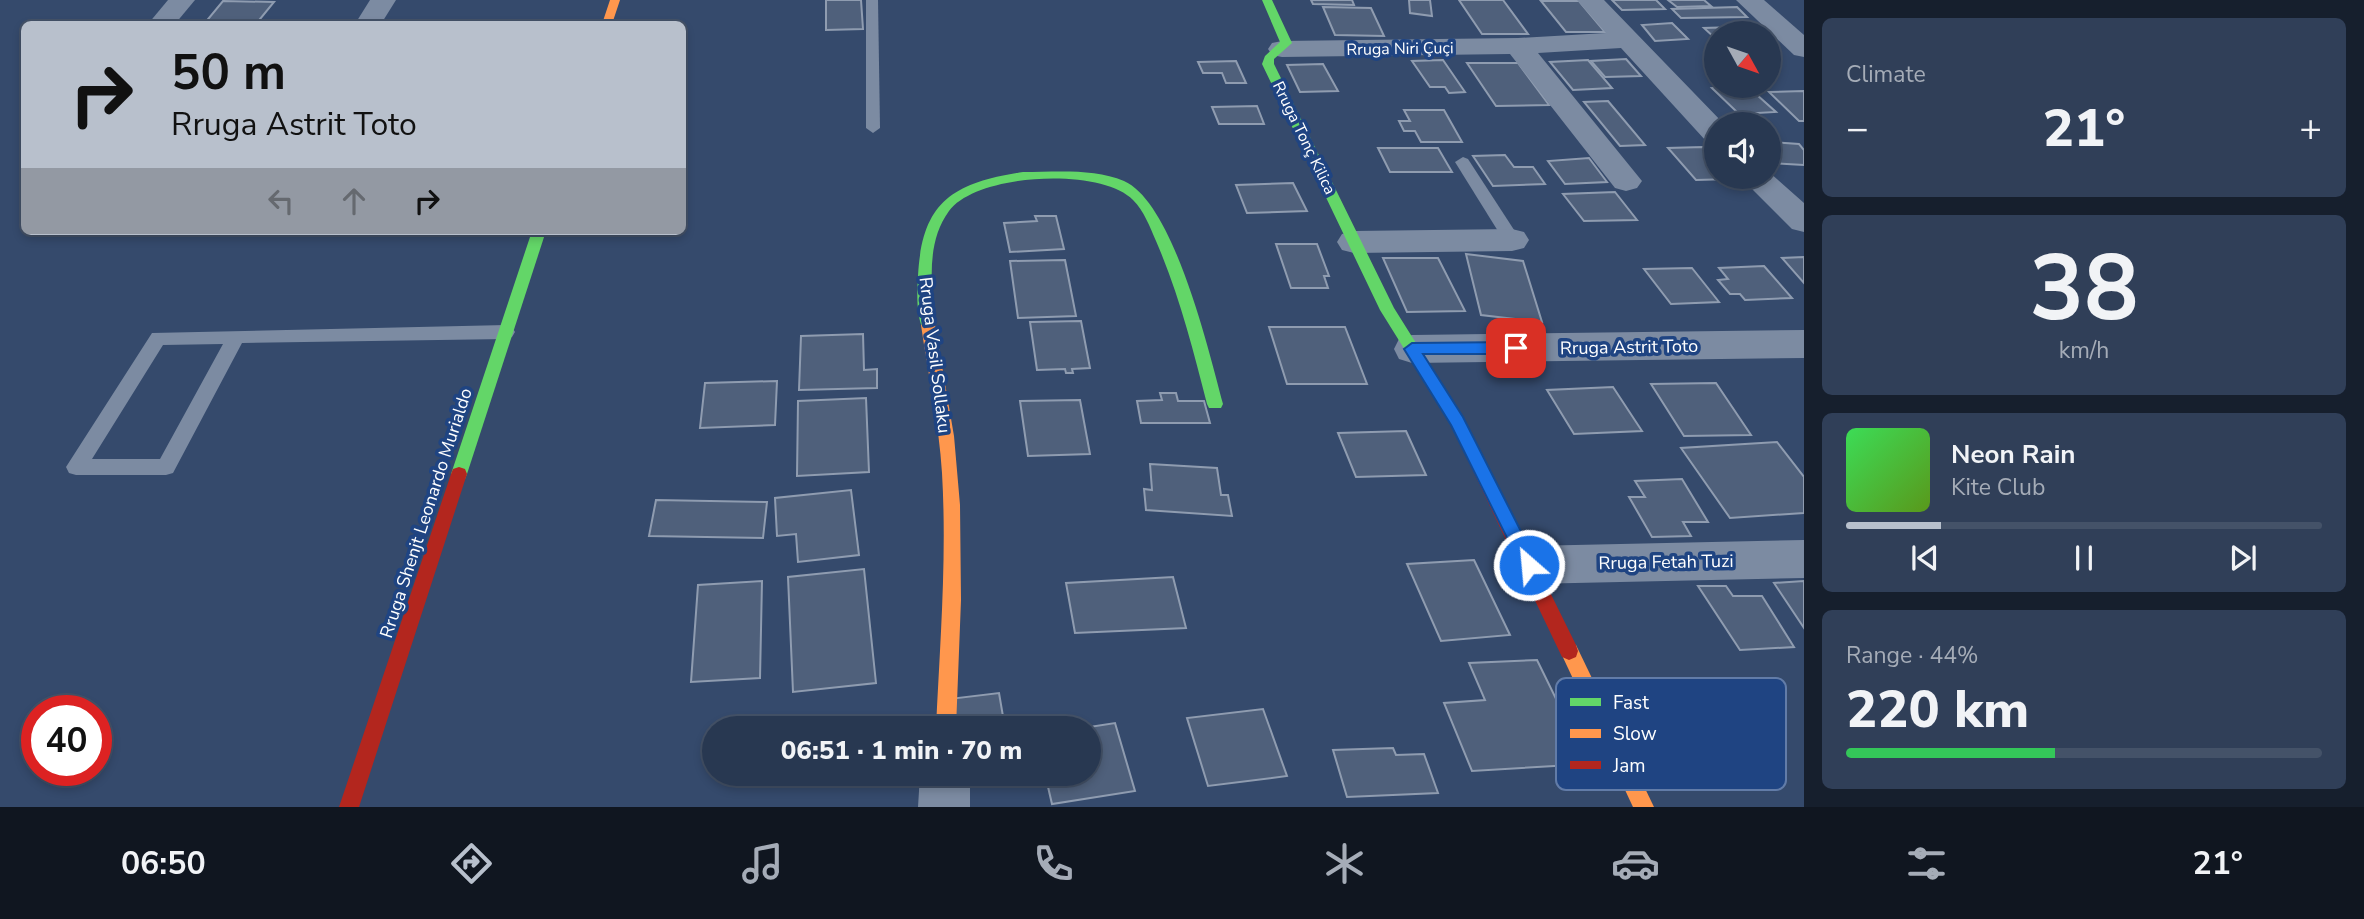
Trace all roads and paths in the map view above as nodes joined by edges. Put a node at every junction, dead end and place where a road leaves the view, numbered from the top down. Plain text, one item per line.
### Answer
1 (182, 0) edge
2 (383, 0) edge
3 (615, 0) edge
4 (872, 0) edge
5 (1267, 0) edge
6 (1590, 0) edge
7 (1749, 0) edge
8 (164, 21) edge
9 (370, 21) edge
10 (608, 21) edge
11 (1626, 40) junction
12 (1518, 46) junction
13 (1804, 49) edge
14 (1282, 50) junction
15 (1704, 121) edge
16 (873, 128) dead end
17 (1463, 162) dead end
18 (1626, 181) dead end
19 (1769, 189) edge
20 (1804, 221) edge
21 (538, 235) edge
22 (1512, 240) joint
23 (1354, 242) junction
24 (506, 332) junction
25 (236, 337) junction
26 (1804, 345) edge
27 (1412, 349) junction
28 (1216, 404) dead end
29 (1804, 559) edge
30 (1529, 565) junction
31 (1583, 678) edge
32 (946, 716) edge
33 (945, 786) edge
34 (1636, 790) edge
35 (349, 807) edge
36 (944, 807) edge
37 (1644, 807) edge

1 - 8 street
2 - 9 street
3 - 10 street
4 - 16 lane
5 - 14 street, Rruga Tonç Kilica
6 - 11 street
7 - 13 street
11 - 12 street, Rruga Niri Çuçi
11 - 15 street
12 - 14 street, Rruga Niri Çuçi
12 - 18 street
14 - 23 street, Rruga Tonç Kilica
17 - 22 lane
19 - 20 street
21 - 24 street, Rruga Shenjt Leonardo Murialdo
22 - 23 street
23 - 27 street, Rruga Tonç Kilica
24 - 25 lane
24 - 35 street, Rruga Shenjt Leonardo Murialdo
25 - 25 lane
26 - 27 street, Rruga Astrit Toto
27 - 30 street, Rruga Tonç Kilica
28 - 32 street, Rruga Vasil Sollaku
29 - 30 street, Rruga Fetah Tuzi
30 - 31 street, Rruga Tonç Kilica
33 - 36 street
34 - 37 street, Rruga Tonç Kilica

